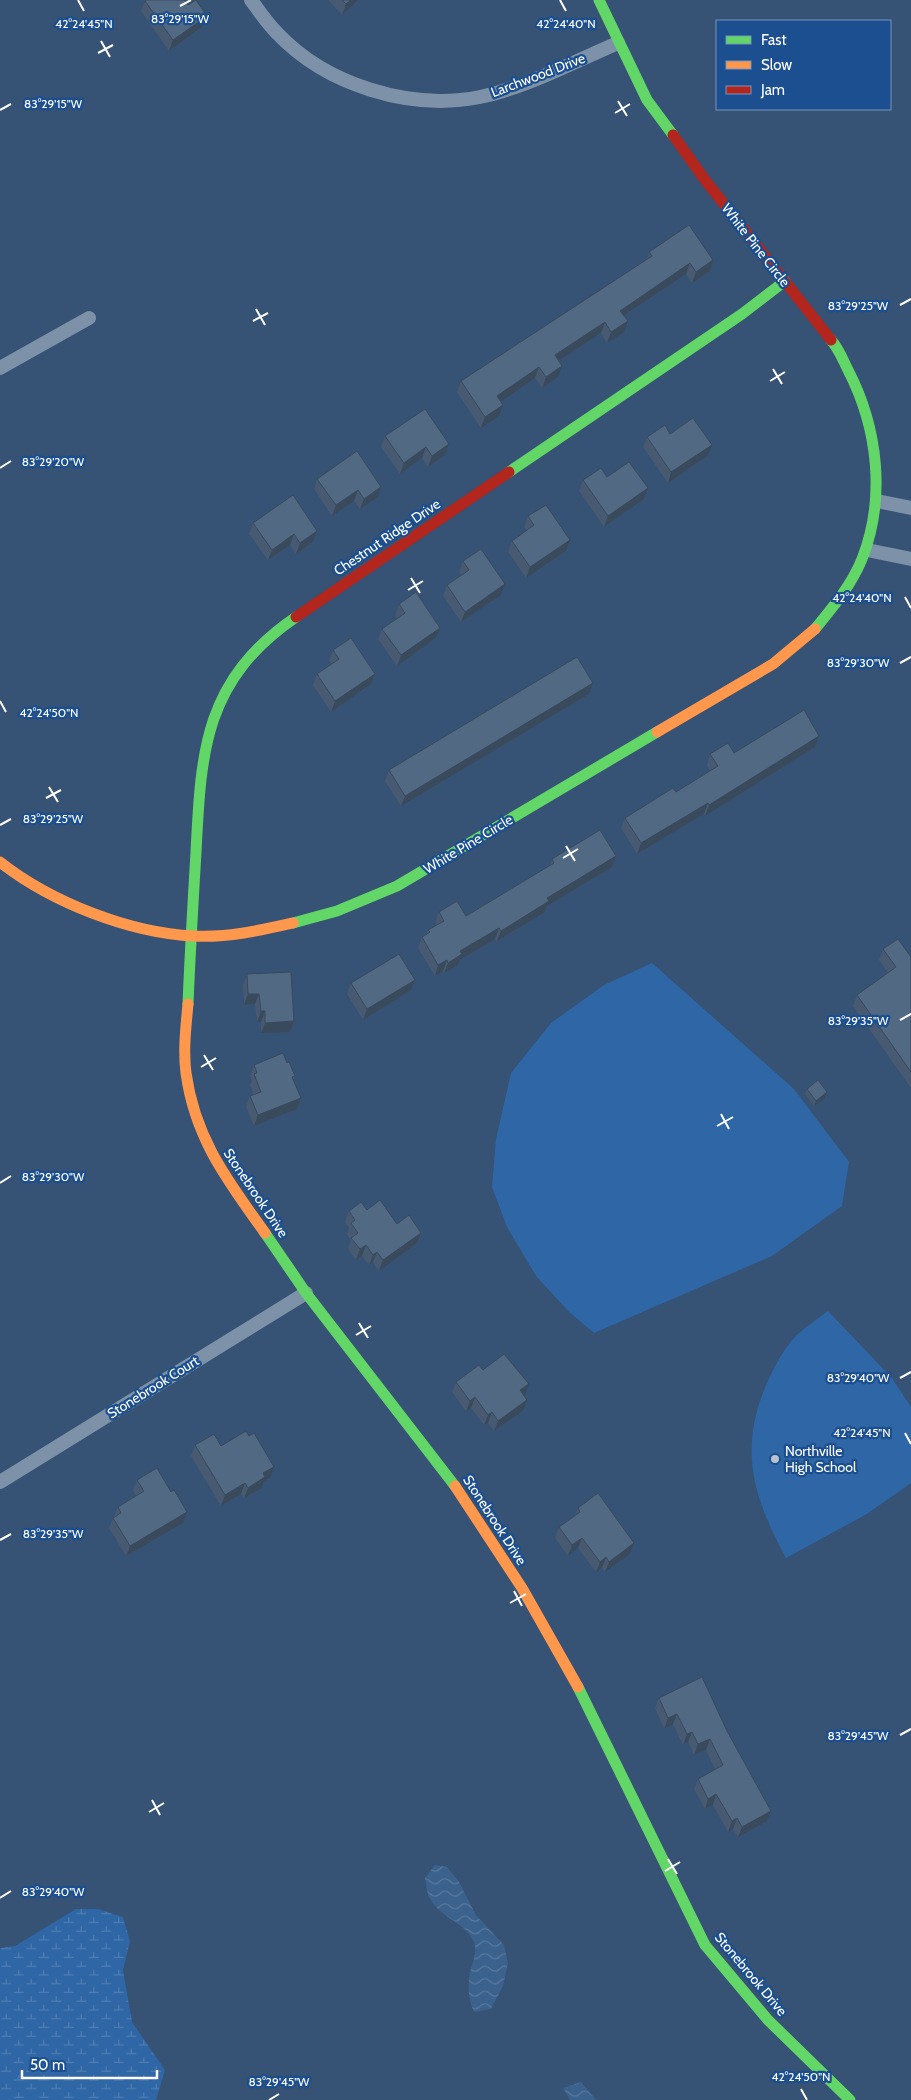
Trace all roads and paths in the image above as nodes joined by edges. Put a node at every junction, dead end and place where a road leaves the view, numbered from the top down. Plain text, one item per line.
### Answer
1 (251, 0) edge
2 (599, 0) edge
3 (618, 43) junction
4 (785, 281) junction
5 (89, 318) dead end
6 (0, 368) edge
7 (877, 501) junction
8 (911, 508) edge
9 (867, 550) junction
10 (911, 559) edge
11 (0, 862) edge
12 (192, 936) junction
13 (306, 1293) junction
14 (0, 1482) edge
15 (850, 2100) edge

1 - 3 street, Larchwood Drive
2 - 3 street, White Pine Circle
3 - 4 street, White Pine Circle
4 - 7 street, White Pine Circle
4 - 12 street, Chestnut Ridge Drive
5 - 6 street
7 - 8 street
7 - 9 street, White Pine Circle
9 - 10 street
9 - 12 street, White Pine Circle
11 - 12 street, White Pine Circle
12 - 13 street, Stonebrook Drive
13 - 14 street, Stonebrook Court
13 - 15 street, Stonebrook Drive

